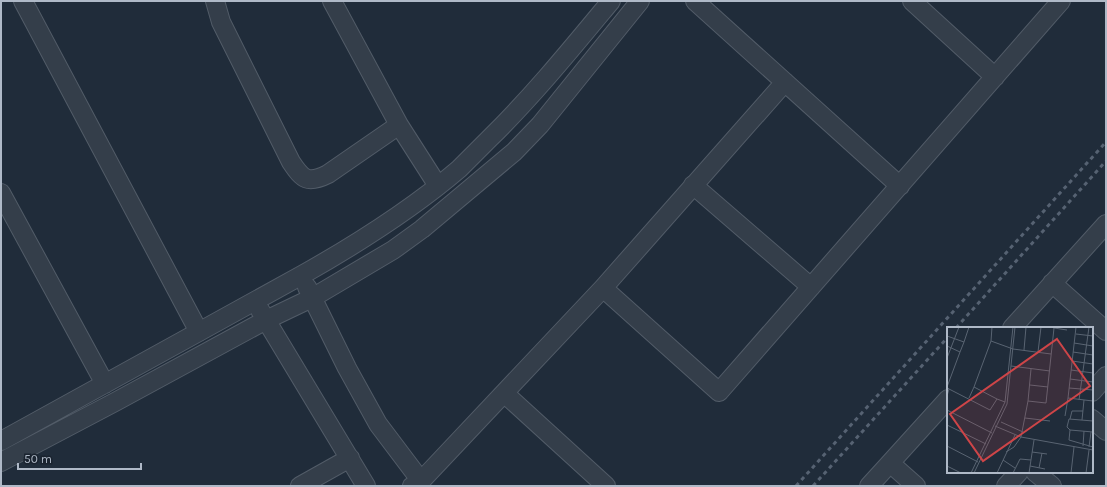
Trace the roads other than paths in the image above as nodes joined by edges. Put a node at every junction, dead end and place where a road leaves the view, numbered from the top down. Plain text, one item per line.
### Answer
1 (23, 1) edge
2 (215, 1) edge
3 (332, 1) edge
4 (611, 1) edge
5 (640, 1) edge
6 (695, 1) edge
7 (912, 1) edge
8 (1061, 1) edge
9 (995, 77) junction
10 (785, 82) junction
11 (399, 125) junction
12 (694, 185) junction
13 (438, 186) junction
14 (900, 186) junction
15 (1, 193) edge
16 (1105, 226) edge
17 (302, 276) junction
18 (1052, 283) junction
19 (811, 287) junction
20 (603, 288) junction
21 (312, 298) junction
22 (255, 301) junction
23 (266, 320) junction
24 (1013, 327) edge
25 (1106, 331) edge
26 (199, 332) junction
27 (1106, 376) edge
28 (105, 384) junction
29 (1093, 391) edge
30 (504, 393) junction
31 (947, 400) edge
32 (1093, 420) edge
33 (1106, 431) edge
34 (1, 441) edge
35 (350, 458) junction
36 (1, 462) edge
37 (890, 463) junction
38 (1018, 473) edge
39 (1036, 473) edge
40 (417, 484) edge
41 (300, 486) edge
42 (366, 486) edge
43 (606, 486) edge
44 (869, 486) edge
45 (916, 486) edge
46 (1006, 486) edge
47 (1052, 486) edge

1 - 26 street
2 - 11 street
3 - 11 street
4 - 13 street
5 - 21 street
6 - 10 street
7 - 9 street
8 - 9 street
9 - 14 street
10 - 12 street
10 - 14 street
11 - 13 street
12 - 19 street
12 - 20 street
13 - 17 street
14 - 19 street
15 - 28 street
16 - 18 street
17 - 21 street
17 - 22 street
18 - 24 street
18 - 25 street
19 - 20 street
20 - 30 street
21 - 23 street
21 - 40 street
22 - 23 street
22 - 26 street
23 - 35 street
23 - 36 street
26 - 28 street
27 - 29 street
28 - 34 street
30 - 40 street
30 - 43 street
31 - 37 street
32 - 33 street
35 - 41 street
35 - 42 street
37 - 44 street
37 - 45 street
38 - 46 street
39 - 47 street

